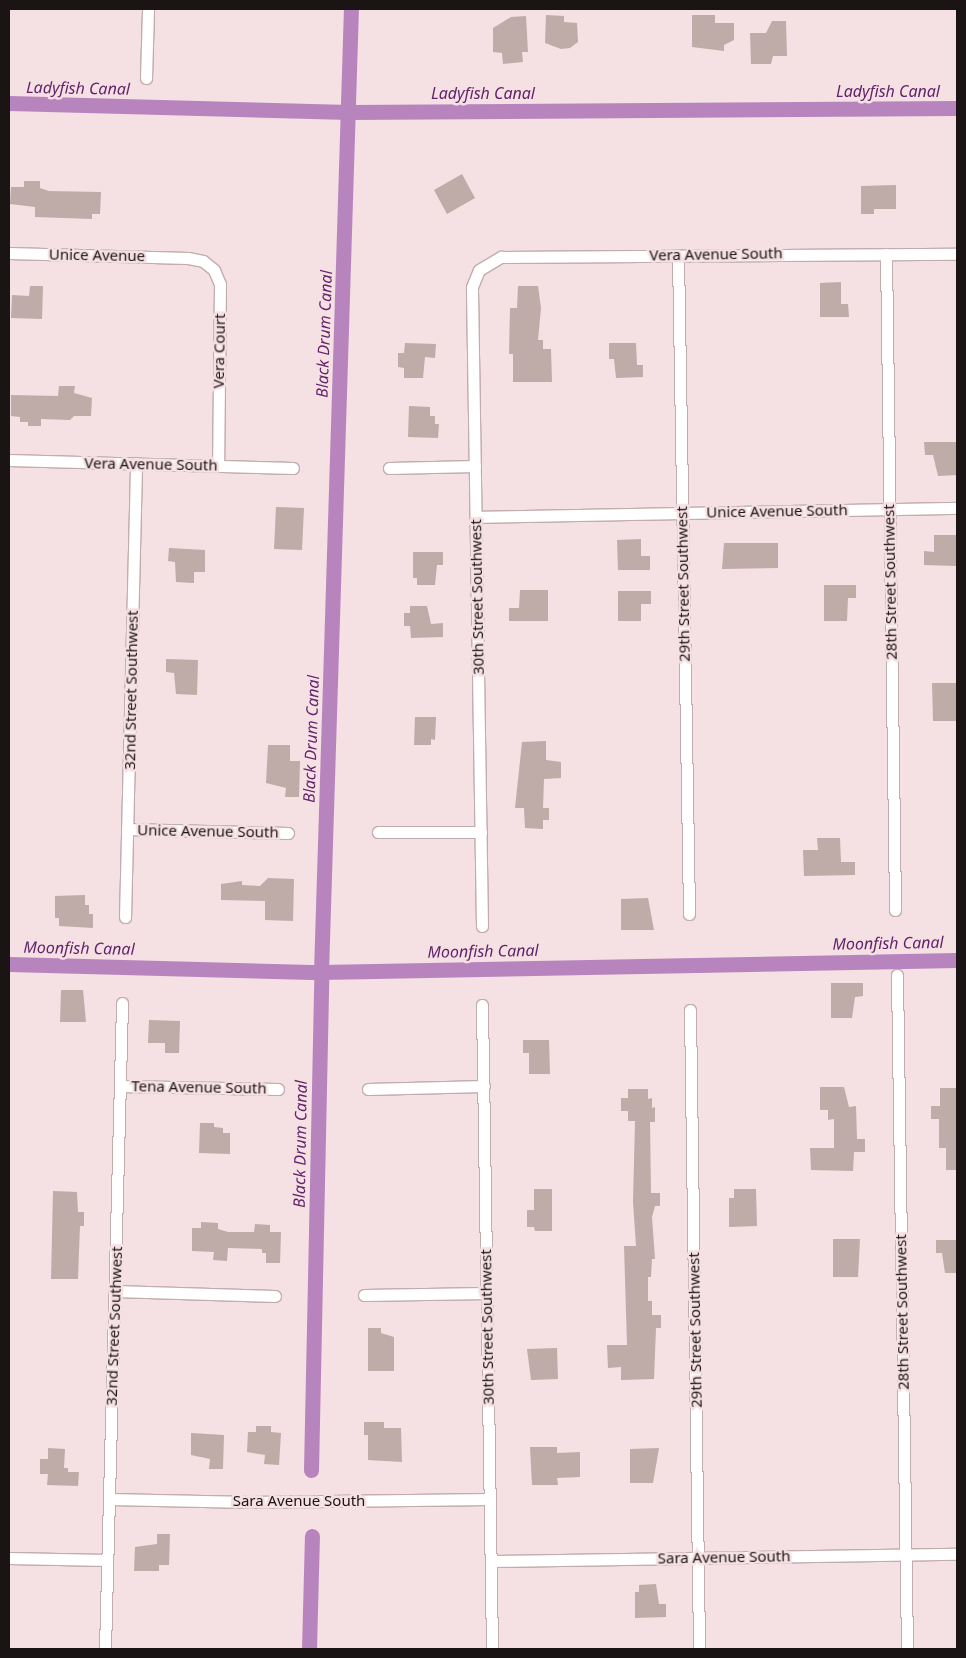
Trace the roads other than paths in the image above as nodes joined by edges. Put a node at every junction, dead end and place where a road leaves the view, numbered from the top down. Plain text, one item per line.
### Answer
1 (148, 9) edge
2 (146, 78) dead end
3 (9, 253) edge
4 (886, 254) junction
5 (957, 254) edge
6 (678, 255) junction
7 (185, 258) joint
8 (479, 270) joint
9 (9, 460) edge
10 (136, 463) junction
11 (218, 465) junction
12 (475, 466) junction
13 (293, 468) dead end
14 (389, 468) dead end
15 (957, 508) edge
16 (889, 509) junction
17 (682, 512) junction
18 (476, 516) junction
19 (127, 829) junction
20 (378, 832) dead end
21 (480, 832) junction
22 (288, 833) dead end
23 (895, 910) dead end
24 (689, 914) dead end
25 (125, 917) dead end
26 (482, 926) dead end
27 (897, 975) dead end
28 (122, 1003) dead end
29 (482, 1005) dead end
30 (690, 1010) dead end
31 (120, 1086) junction
32 (484, 1086) junction
33 (278, 1089) dead end
34 (368, 1089) dead end
35 (115, 1291) junction
36 (486, 1292) junction
37 (364, 1295) dead end
38 (276, 1296) dead end
39 (109, 1499) junction
40 (490, 1499) junction
41 (906, 1554) junction
42 (957, 1554) edge
43 (698, 1557) junction
44 (9, 1558) edge
45 (108, 1560) junction
46 (491, 1561) junction
47 (105, 1649) edge
48 (492, 1649) edge
49 (699, 1649) edge
50 (907, 1649) edge

1 - 2 street
3 - 7 street, Unice Avenue
4 - 5 street, Vera Avenue South
4 - 6 street, Vera Avenue South
4 - 16 street, 28th Street Southwest
6 - 8 street, Vera Avenue South
6 - 17 street, 29th Street Southwest
7 - 11 street, Vera Court
8 - 12 street, 30th Street Southwest
9 - 10 street, Vera Avenue South
10 - 11 street, Vera Avenue South
10 - 19 street, 32nd Street Southwest
11 - 13 street, Vera Avenue South
12 - 14 street
12 - 18 street, 30th Street Southwest
15 - 16 street, Unice Avenue South
16 - 17 street, Unice Avenue South
16 - 23 street, 28th Street Southwest
17 - 18 street, Unice Avenue South
17 - 24 street, 29th Street Southwest
18 - 21 street, 30th Street Southwest
19 - 22 street, Unice Avenue South
19 - 25 street, 32nd Street Southwest
20 - 21 street
21 - 26 street, 30th Street Southwest
27 - 41 street, 28th Street Southwest
28 - 31 street, 32nd Street Southwest
29 - 32 street, 30th Street Southwest
30 - 43 street, 29th Street Southwest
31 - 33 street, Tena Avenue South
31 - 35 street, 32nd Street Southwest
32 - 34 street
32 - 36 street, 30th Street Southwest
35 - 38 street
35 - 39 street, 32nd Street Southwest
36 - 37 street
36 - 40 street, 30th Street Southwest
39 - 40 street, Sara Avenue South
39 - 45 street, 32nd Street Southwest
40 - 46 street, 30th Street Southwest
41 - 42 street, Sara Avenue South
41 - 43 street, Sara Avenue South
41 - 50 street, 28th Street Southwest
43 - 46 street, Sara Avenue South
43 - 49 street, 29th Street Southwest
44 - 45 street
45 - 47 street, 32nd Street Southwest
46 - 48 street, 30th Street Southwest

